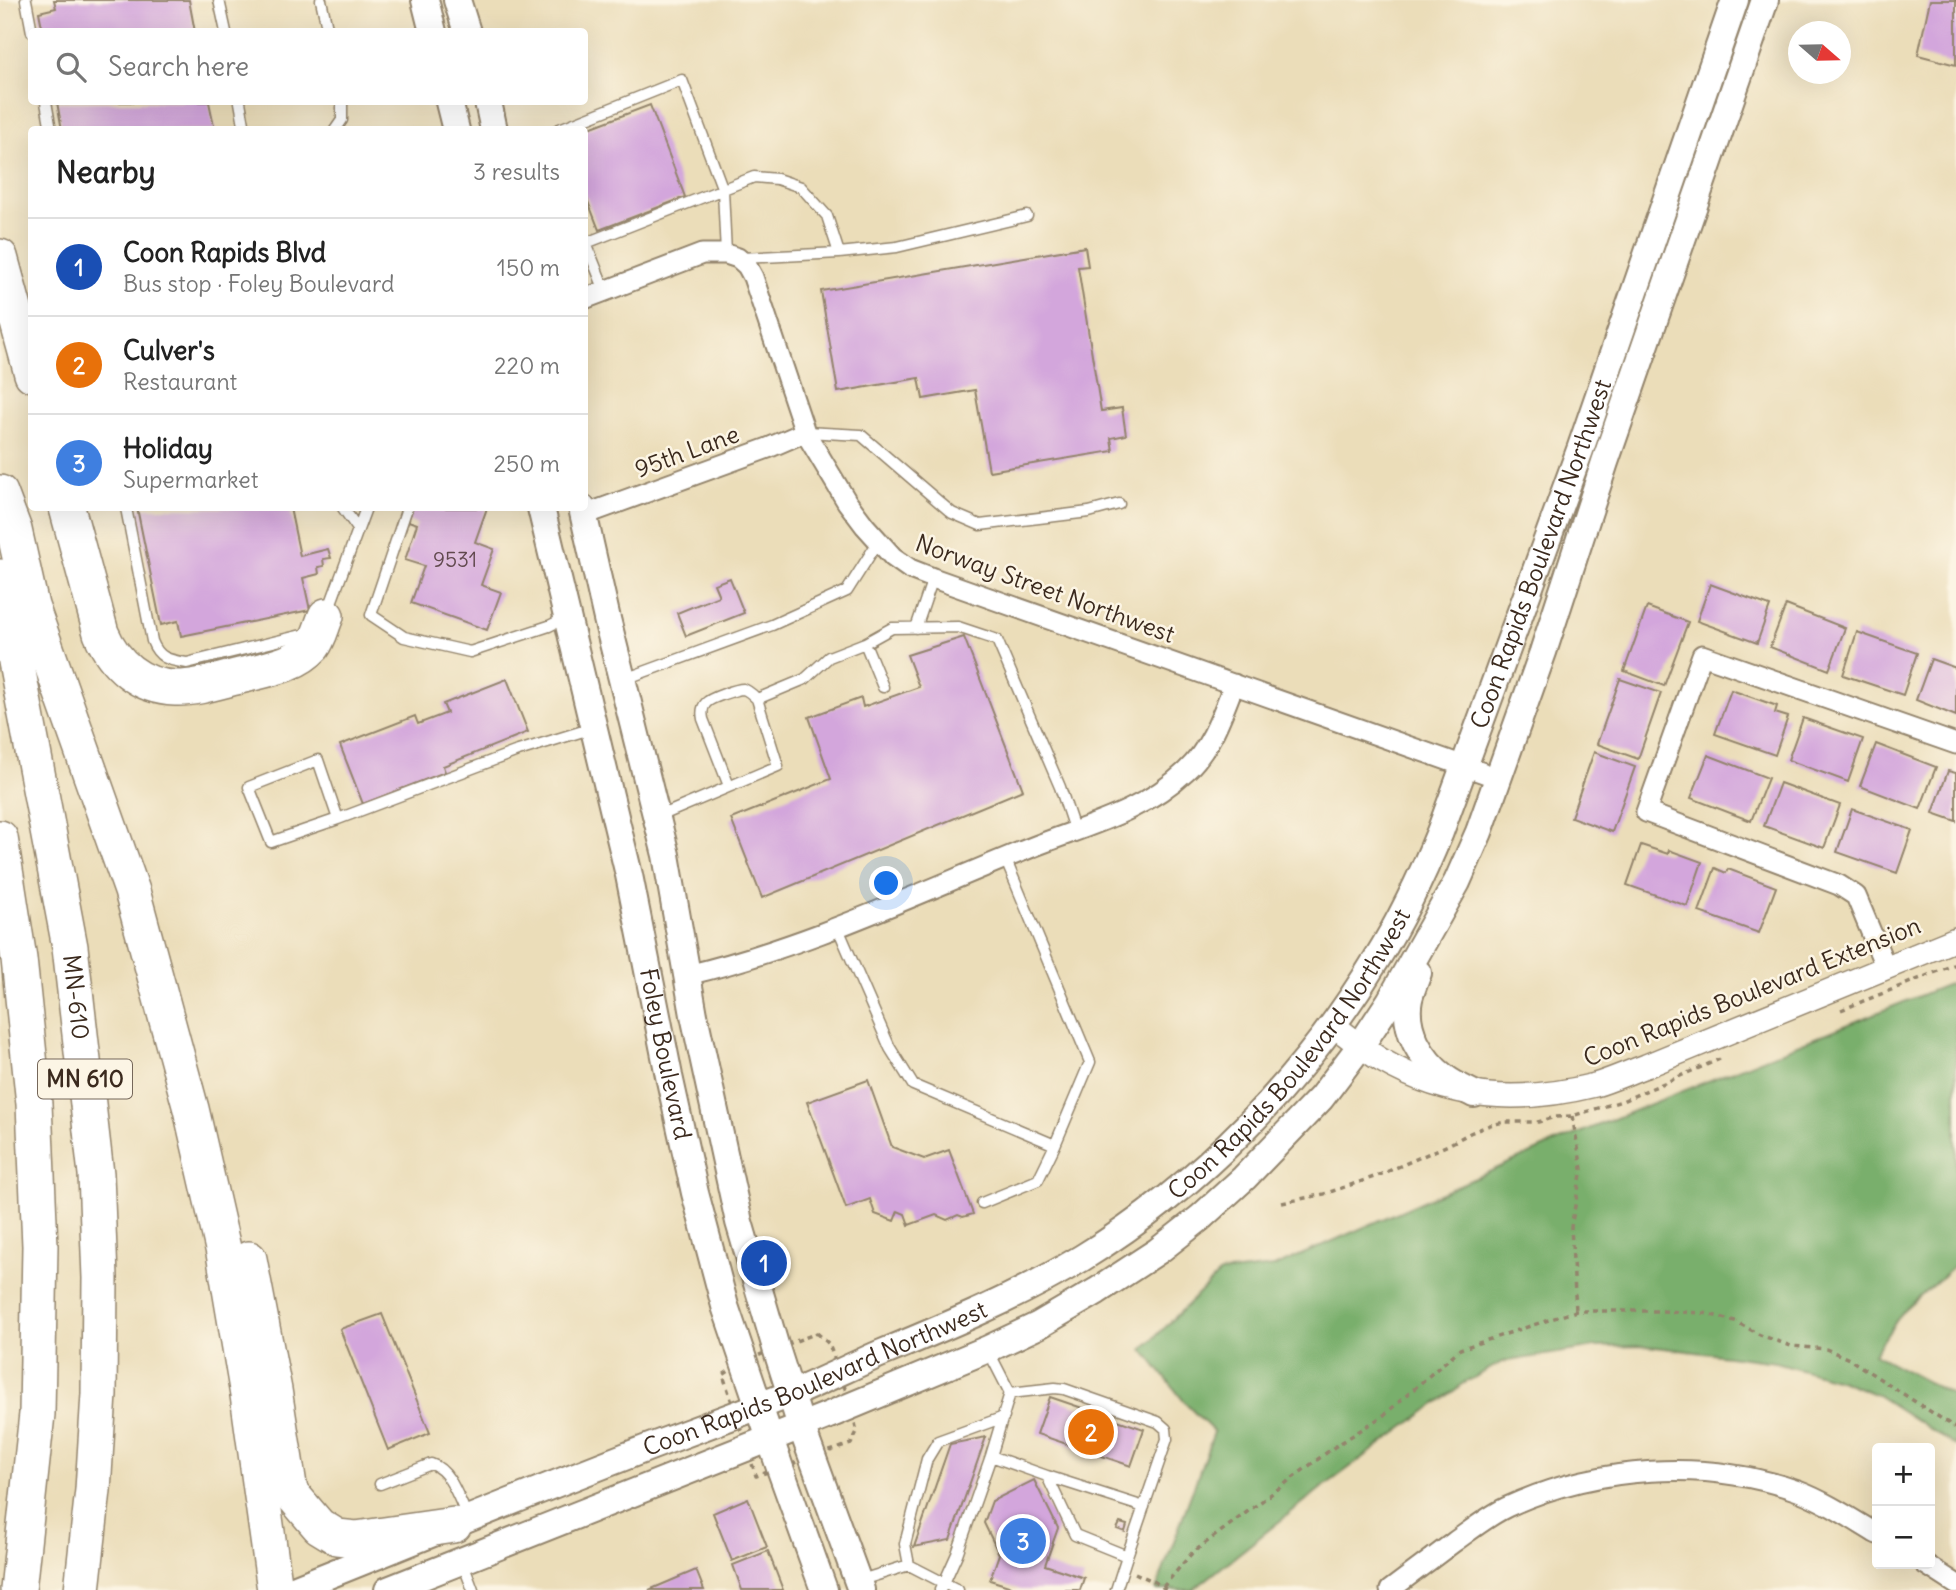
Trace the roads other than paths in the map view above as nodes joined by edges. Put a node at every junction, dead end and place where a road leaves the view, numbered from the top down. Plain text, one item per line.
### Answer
1 (26, 0) edge
2 (219, 0) edge
3 (321, 0) edge
4 (425, 0) edge
5 (457, 0) edge
6 (1735, 0) edge
7 (1765, 0) edge
8 (31, 28) edge
9 (225, 28) edge
10 (327, 28) edge
11 (432, 28) edge
12 (466, 28) edge
13 (47, 105) edge
14 (241, 105) edge
15 (342, 105) edge
16 (450, 105) edge
17 (489, 105) edge
18 (50, 126) edge
19 (244, 126) edge
20 (338, 126) edge
21 (455, 126) edge
22 (493, 126) edge
23 (567, 126) edge
24 (723, 190) junction
25 (1027, 216) dead end
26 (588, 240) edge
27 (588, 249) edge
28 (839, 253) junction
29 (732, 256) junction
30 (0, 257) edge
31 (605, 292) junction
32 (588, 298) edge
33 (28, 359) edge
34 (805, 432) junction
35 (0, 493) edge
36 (1119, 504) dead end
37 (588, 509) edge
38 (68, 511) edge
39 (126, 511) edge
40 (345, 511) edge
41 (365, 511) edge
42 (406, 511) edge
43 (542, 511) edge
44 (583, 511) edge
45 (358, 529) junction
46 (878, 542) junction
47 (0, 577) edge
48 (933, 578) junction
49 (326, 616) junction
50 (567, 617) junction
51 (916, 628) junction
52 (865, 643) junction
53 (622, 681) junction
54 (1234, 684) junction
55 (883, 688) dead end
56 (757, 699) junction
57 (594, 728) junction
58 (1956, 744) edge
59 (1466, 765) junction
60 (1498, 778) junction
61 (729, 786) junction
62 (656, 818) junction
63 (338, 819) junction
64 (1075, 832) junction
65 (0, 838) edge
66 (1005, 858) junction
67 (132, 891) junction
68 (1443, 908) junction
69 (837, 926) junction
70 (1956, 939) edge
71 (1886, 968) junction
72 (687, 975) junction
73 (1333, 1026) junction
74 (1361, 1045) junction
75 (1474, 1094) junction
76 (1055, 1145) junction
77 (982, 1203) dead end
78 (988, 1349) junction
79 (792, 1393) junction
80 (1010, 1393) junction
81 (760, 1405) junction
82 (1004, 1417) junction
83 (801, 1426) junction
84 (770, 1438) junction
85 (991, 1456) junction
86 (1047, 1476) junction
87 (380, 1484) dead end
88 (1144, 1507) junction
89 (461, 1522) junction
90 (1872, 1531) edge
91 (1127, 1556) junction
92 (463, 1561) junction
93 (909, 1564) junction
94 (1933, 1569) edge
95 (1956, 1584) edge
96 (859, 1586) edge
97 (942, 1586) edge
98 (83, 1589) edge
99 (18, 1590) edge
100 (275, 1590) edge
101 (291, 1590) edge
102 (388, 1590) edge
103 (473, 1590) edge
104 (824, 1590) edge
105 (958, 1590) edge
106 (1116, 1590) edge
107 (1390, 1590) edge

1 - 8 lane
2 - 9 lane
3 - 10 lane
4 - 11 main road
5 - 12 main road
6 - 59 main road, Coon Rapids Boulevard Northwest
7 - 60 main road, Coon Rapids Boulevard Northwest
13 - 18 lane
14 - 19 lane
15 - 20 lane
16 - 21 main road
17 - 22 main road
23 - 24 lane
24 - 26 lane
24 - 28 lane
24 - 29 lane
25 - 28 lane
27 - 31 lane
28 - 29 lane
29 - 31 street
29 - 34 street, Norway Street Northwest
30 - 33 highway
31 - 32 street
34 - 36 lane
34 - 37 street, 95th Lane
34 - 46 street, Norway Street Northwest
35 - 67 highway
38 - 49 highway
39 - 49 lane
40 - 45 lane
41 - 45 lane
42 - 50 lane
43 - 50 main road, Foley Boulevard
44 - 53 main road, Foley Boulevard
45 - 49 lane
46 - 48 street, Norway Street Northwest
46 - 53 lane
47 - 98 highway, MN-610 / MN 610
48 - 51 lane
48 - 54 street, Norway Street Northwest
50 - 57 main road, Foley Boulevard
51 - 52 lane
51 - 64 lane
52 - 55 lane
52 - 56 lane
53 - 62 main road, Foley Boulevard
54 - 59 street, Norway Street Northwest
54 - 64 street
56 - 61 lane
56 - 61 lane
57 - 63 lane
57 - 81 main road, Foley Boulevard
58 - 71 street
59 - 60 street, Norway Street Northwest
59 - 73 main road, Coon Rapids Boulevard Northwest
60 - 68 main road, Coon Rapids Boulevard Northwest
61 - 62 lane
62 - 72 main road, Foley Boulevard
63 - 63 lane
64 - 66 street
65 - 99 highway, MN-610 / MN 610
66 - 69 street
66 - 76 lane
67 - 89 highway
67 - 100 highway
68 - 74 main road, Coon Rapids Boulevard Northwest
68 - 75 main road
69 - 72 street
69 - 76 lane
70 - 71 street, Coon Rapids Boulevard Extension
71 - 75 street, Coon Rapids Boulevard Extension
72 - 79 main road, Foley Boulevard
73 - 74 street, Coon Rapids Boulevard Extension
73 - 79 main road, Coon Rapids Boulevard Northwest
74 - 75 street, Coon Rapids Boulevard Extension
74 - 78 main road, Coon Rapids Boulevard Northwest
76 - 77 lane
78 - 80 lane
78 - 83 main road, Coon Rapids Boulevard Northwest
79 - 81 main road, Coon Rapids Boulevard Northwest
79 - 83 main road, Foley Boulevard
80 - 82 lane
80 - 88 lane
81 - 84 main road, Foley Boulevard
81 - 89 main road, Coon Rapids Boulevard Northwest
82 - 85 lane
82 - 93 lane
83 - 84 main road, Coon Rapids Boulevard Northwest
83 - 96 main road, Foley Boulevard
84 - 92 main road, Coon Rapids Boulevard Northwest
84 - 104 main road, Foley Boulevard
85 - 86 lane
85 - 97 lane
86 - 88 lane
86 - 91 lane
87 - 89 lane
88 - 91 lane
89 - 101 main road, Coon Rapids Boulevard Northwest
90 - 107 street
91 - 106 lane
92 - 102 main road, Coon Rapids Boulevard Northwest
92 - 103 lane
93 - 96 lane
93 - 97 lane
94 - 95 street
97 - 105 lane

